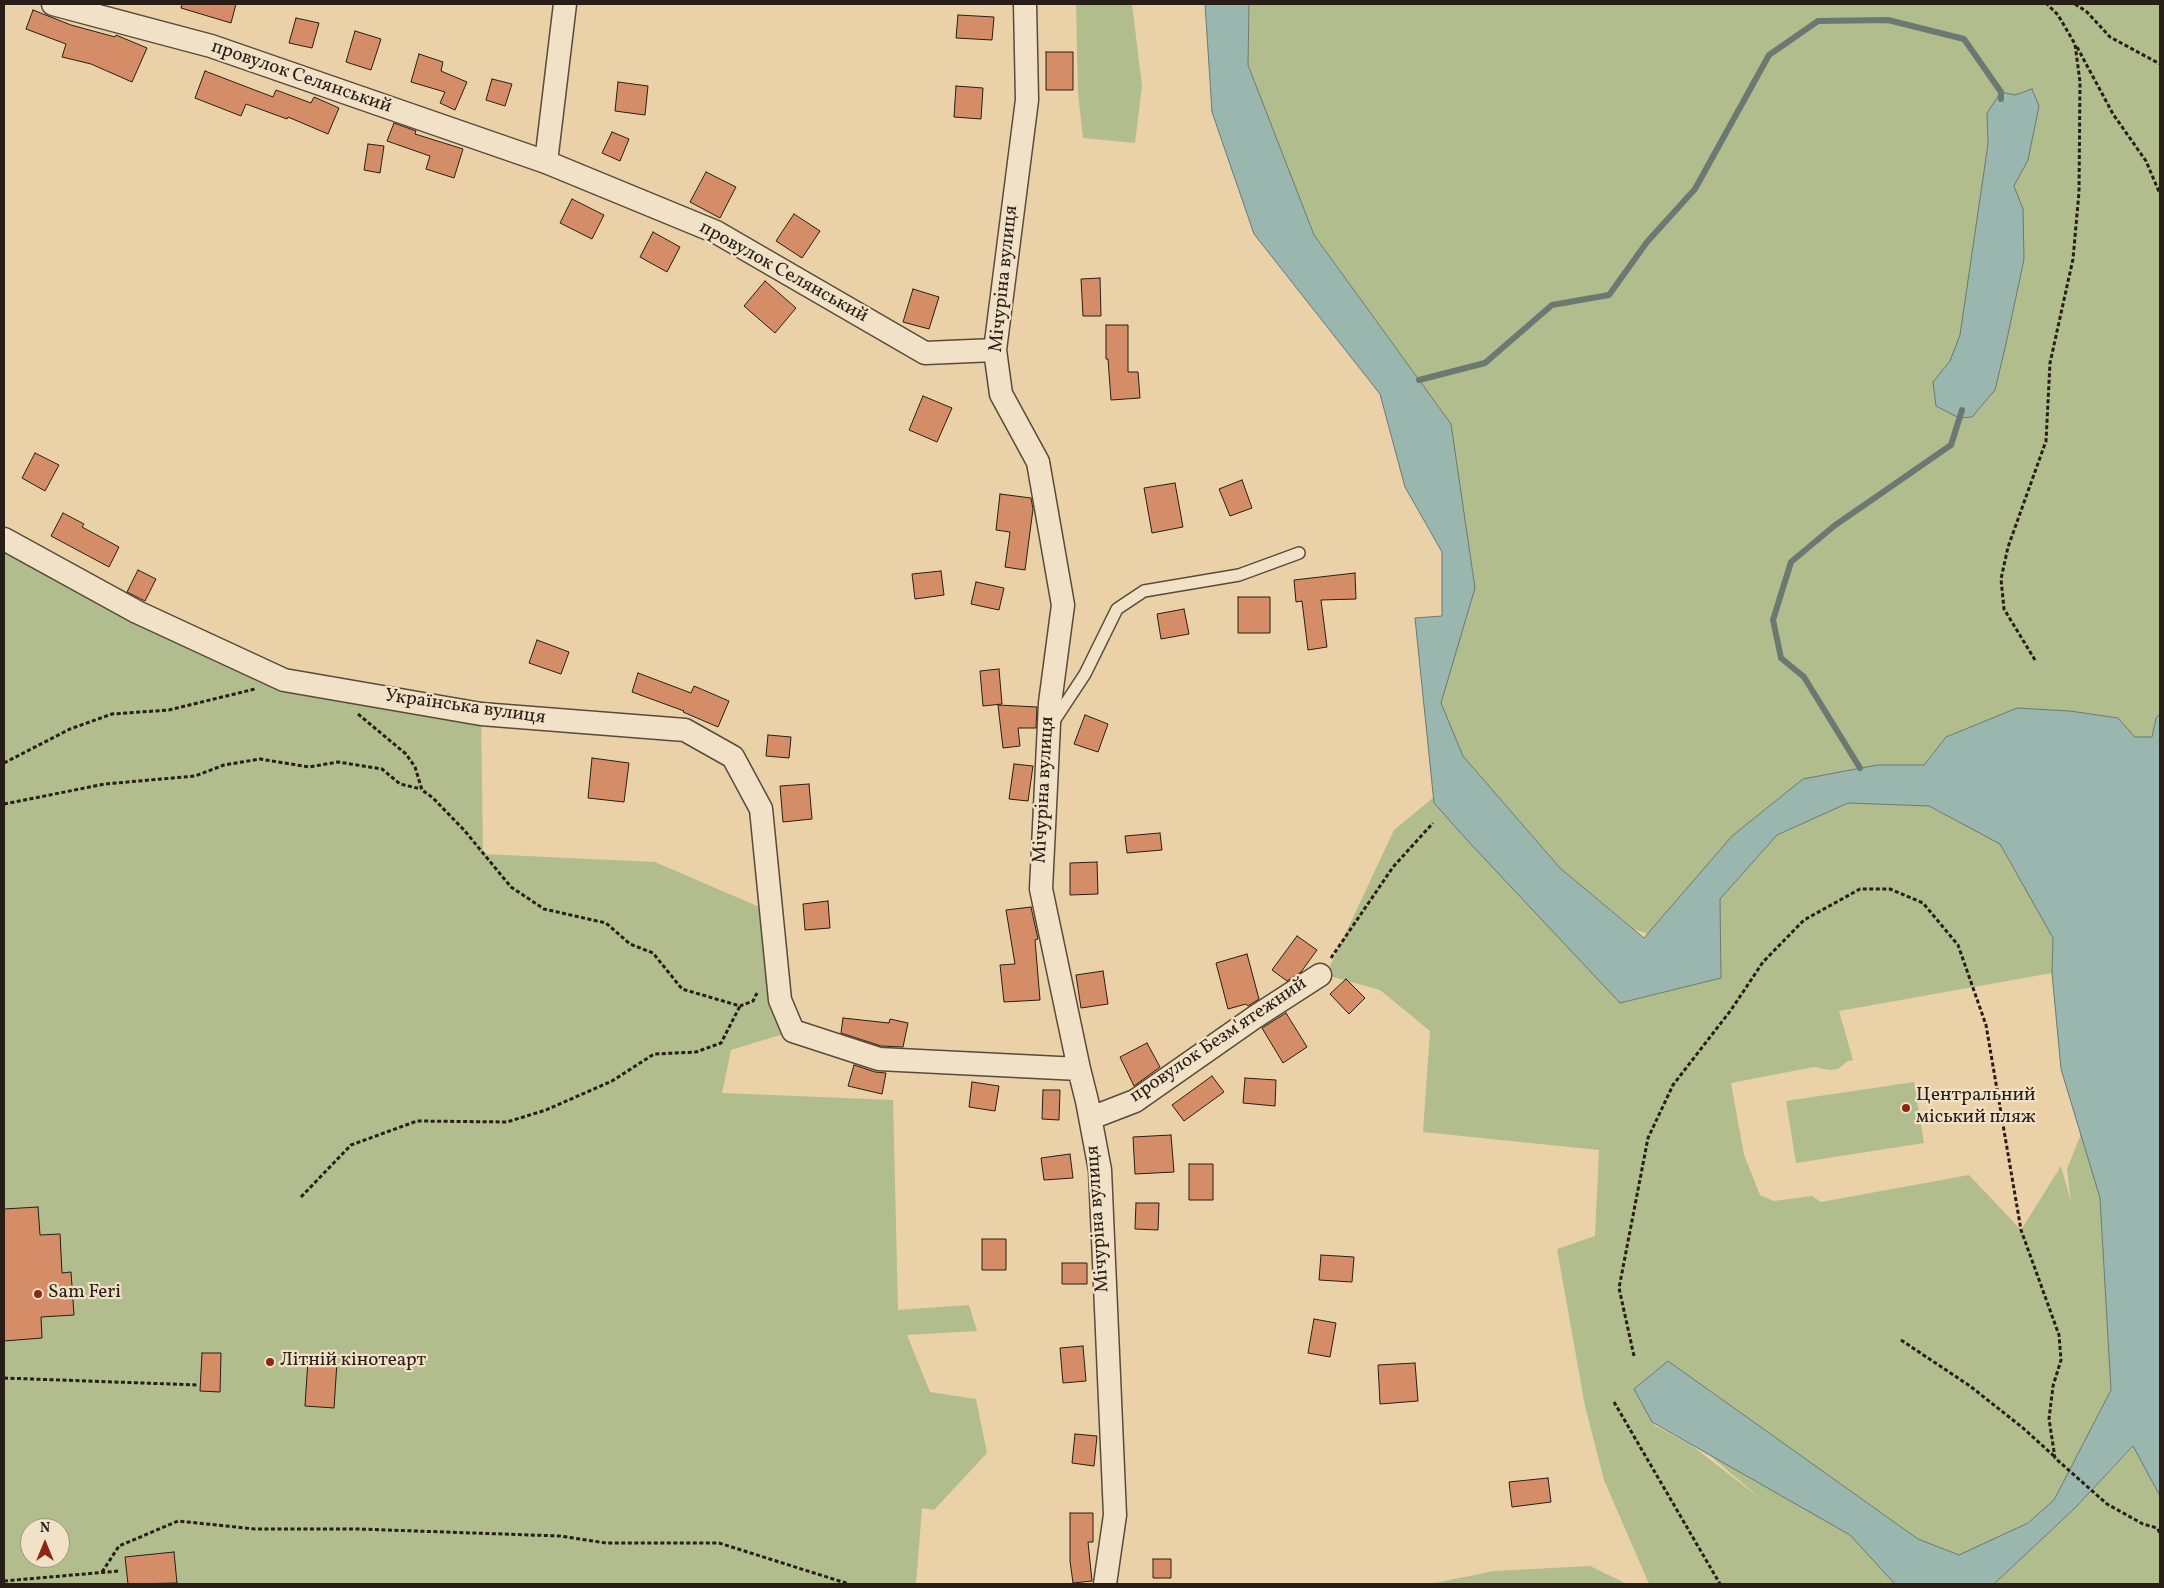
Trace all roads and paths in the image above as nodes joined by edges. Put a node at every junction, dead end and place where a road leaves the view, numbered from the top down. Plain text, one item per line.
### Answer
1 (53, 4) edge
2 (565, 4) edge
3 (1025, 4) edge
4 (2047, 4) edge
5 (2075, 4) edge
6 (2075, 44) junction
7 (2160, 64) edge
8 (546, 162) junction
9 (2160, 194) edge
10 (994, 350) junction
11 (4, 539) edge
12 (1299, 553) dead end
13 (2035, 660) dead end
14 (284, 680) junction
15 (357, 714) dead end
16 (1048, 729) junction
17 (4, 763) edge
18 (422, 790) junction
19 (4, 804) edge
20 (1433, 823) dead end
21 (1320, 975) joint
22 (758, 992) dead end
23 (740, 1006) junction
24 (1079, 1069) junction
25 (1090, 1118) junction
26 (301, 1196) dead end
27 (1902, 1340) dead end
28 (1634, 1356) dead end
29 (4, 1378) edge
30 (198, 1385) dead end
31 (1614, 1402) dead end
32 (2056, 1458) junction
33 (2160, 1533) edge
34 (118, 1571) dead end
35 (102, 1572) junction
36 (4, 1581) edge
37 (849, 1584) edge
38 (1105, 1584) edge
39 (1720, 1584) edge

1 - 8 street, провулок Селянський
2 - 8 street
3 - 10 street, Мічуріна вулиця
4 - 6 path
5 - 7 path
6 - 9 path
6 - 13 path
8 - 10 street, провулок Селянський
10 - 16 street, Мічуріна вулиця
11 - 14 street, Українська вулиця
12 - 16 lane
14 - 17 path
14 - 24 street, Українська вулиця
15 - 18 path
16 - 24 street, Мічуріна вулиця
18 - 19 path
18 - 23 path
20 - 21 path
21 - 25 street, провулок Безм'ятежний
22 - 23 path
23 - 26 path
24 - 25 street, Мічуріна вулиця
25 - 38 street, Мічуріна вулиця
27 - 32 path
28 - 32 path
29 - 30 path
31 - 39 path
32 - 33 path
34 - 35 path
35 - 36 path
35 - 37 path

